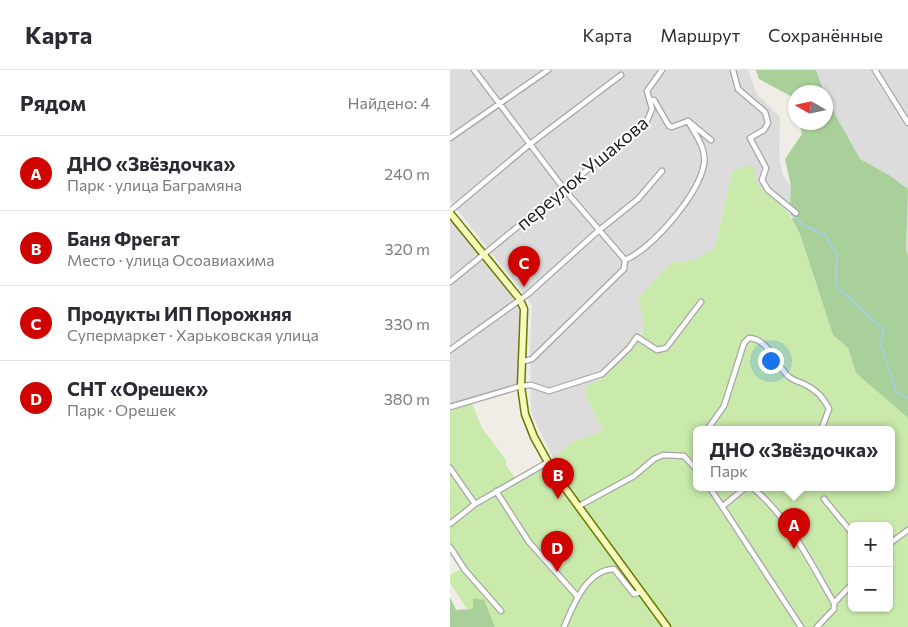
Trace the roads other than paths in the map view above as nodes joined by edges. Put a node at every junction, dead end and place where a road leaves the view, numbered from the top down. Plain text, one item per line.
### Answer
1 (474, 70) edge
2 (548, 70) edge
3 (662, 70) edge
4 (733, 70) edge
5 (875, 70) edge
6 (621, 75) dead end
7 (651, 100) junction
8 (501, 104) junction
9 (688, 121) junction
10 (908, 123) edge
11 (450, 138) edge
12 (711, 140) dead end
13 (530, 144) junction
14 (662, 171) dead end
15 (564, 189) junction
16 (450, 212) edge
17 (796, 213) dead end
18 (598, 231) junction
19 (484, 255) junction
20 (625, 260) junction
21 (450, 282) edge
22 (519, 298) junction
23 (701, 302) dead end
24 (450, 350) edge
25 (522, 362) junction
26 (521, 386) junction
27 (450, 407) edge
28 (710, 426) edge
29 (823, 426) edge
30 (693, 461) edge
31 (548, 462) junction
32 (450, 468) edge
33 (496, 491) junction
34 (712, 491) edge
35 (741, 491) edge
36 (756, 491) edge
37 (824, 499) dead end
38 (475, 504) junction
39 (579, 506) junction
40 (723, 506) junction
41 (450, 524) edge
42 (848, 528) edge
43 (908, 530) edge
44 (893, 541) edge
45 (450, 547) edge
46 (848, 588) edge
47 (641, 592) junction
48 (577, 596) junction
49 (834, 603) junction
50 (501, 611) dead end
51 (564, 627) edge
52 (668, 627) edge
53 (801, 627) edge
54 (817, 627) edge

1 - 8 street
2 - 8 street
3 - 7 street, переулок Ушакова
4 - 17 street
5 - 10 street
6 - 13 street
7 - 9 street
7 - 15 street, переулок Ушакова
8 - 11 street
8 - 13 street
9 - 12 street
9 - 20 street
13 - 15 street
13 - 16 street
14 - 18 street
15 - 18 street
15 - 19 street, переулок Ушакова
16 - 19 street
18 - 20 street
18 - 22 street
19 - 21 street, переулок Ушакова
19 - 22 street
20 - 25 street
22 - 24 street
22 - 25 street
23 - 26 street
25 - 26 street
26 - 27 street
26 - 31 street
28 - 29 street
30 - 39 street
31 - 33 street
31 - 39 street
32 - 38 street
33 - 38 street
33 - 48 street
34 - 40 street
35 - 40 street
36 - 49 street
37 - 42 street
38 - 41 street
39 - 47 street
40 - 53 street
43 - 44 street
45 - 50 street
46 - 49 street
47 - 48 street
47 - 52 street
48 - 51 street
49 - 54 street

